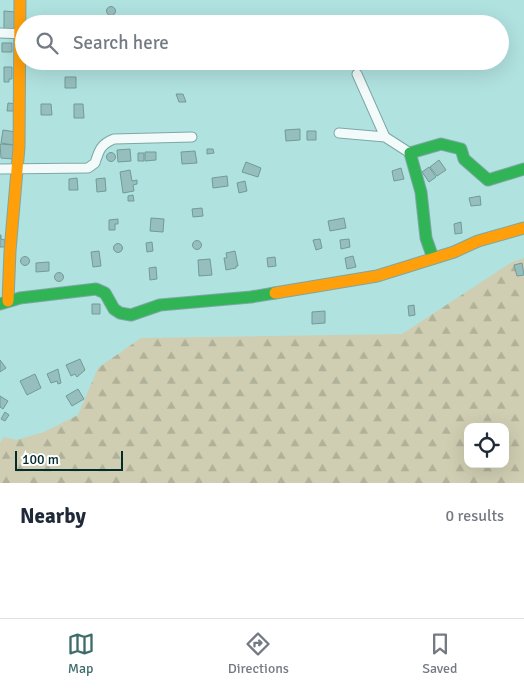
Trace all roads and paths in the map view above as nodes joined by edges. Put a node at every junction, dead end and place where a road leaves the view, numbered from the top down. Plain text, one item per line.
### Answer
1 (20, 0) edge
2 (21, 15) edge
3 (0, 33) edge
4 (15, 34) edge
5 (21, 70) edge
6 (357, 74) dead end
7 (339, 133) dead end
8 (192, 137) dead end
9 (385, 137) junction
10 (410, 153) junction
11 (0, 169) edge
12 (18, 169) junction
13 (524, 170) edge
14 (524, 228) edge
15 (433, 258) junction
16 (4, 303) edge

1 - 2 street
3 - 4 street
5 - 12 street
6 - 9 street
7 - 9 street
8 - 12 street
9 - 10 street
10 - 13 street
10 - 15 street
11 - 12 street
12 - 16 street
14 - 15 street
15 - 16 street

